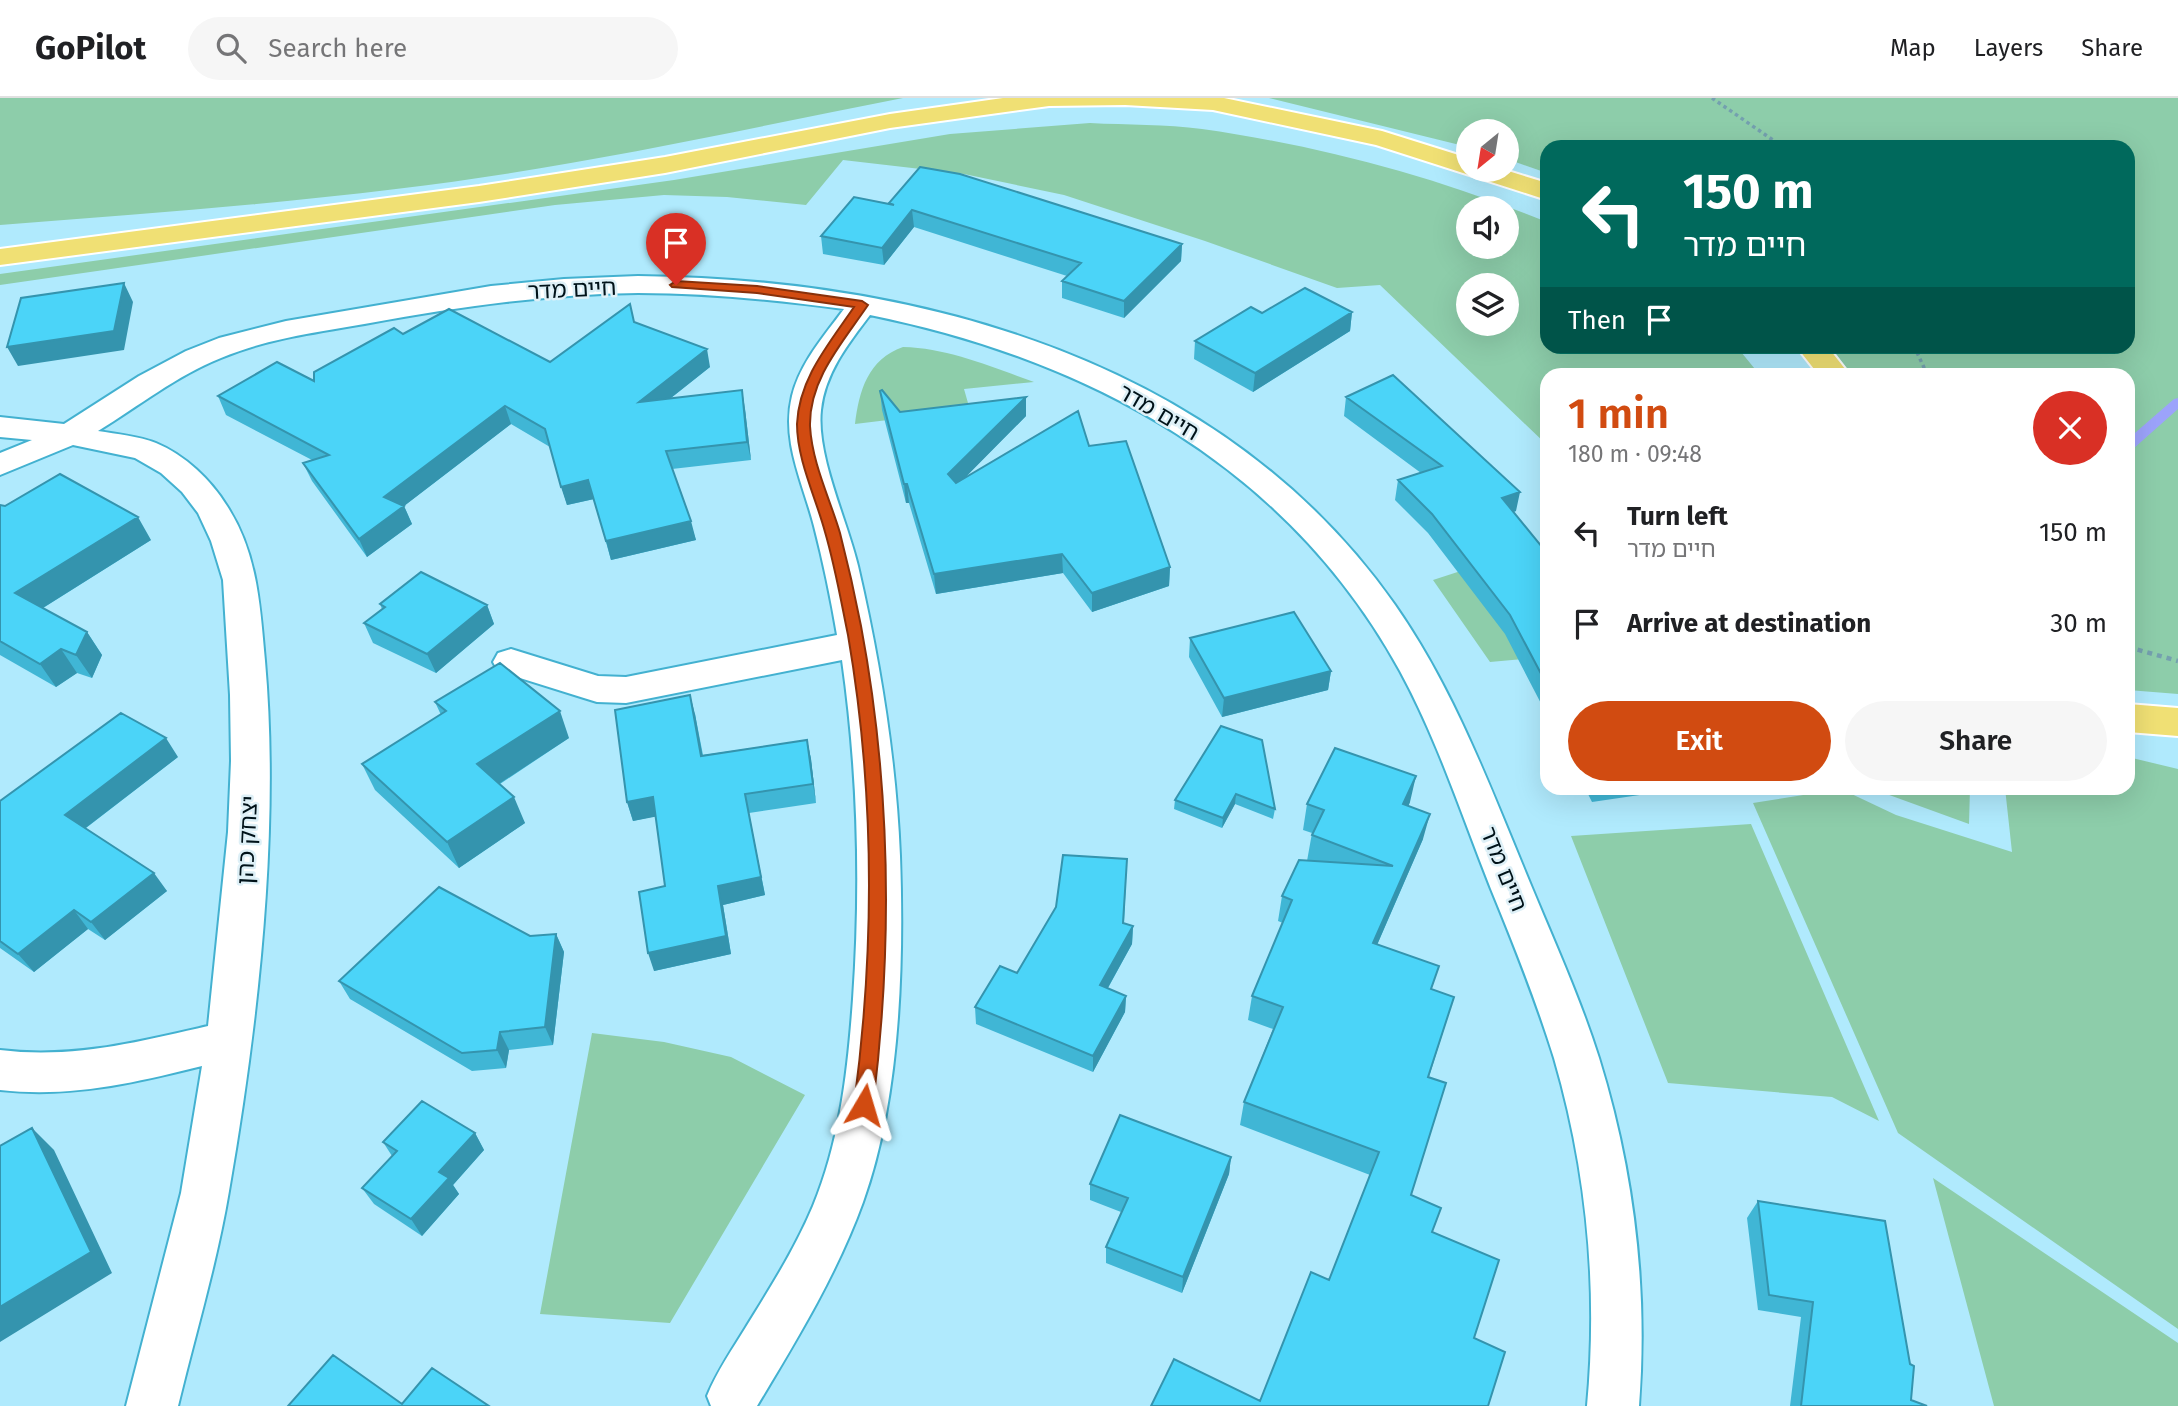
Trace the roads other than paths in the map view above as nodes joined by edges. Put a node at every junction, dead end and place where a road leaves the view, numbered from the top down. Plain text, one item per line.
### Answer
1 (1456, 162) edge
2 (1516, 182) edge
3 (1540, 190) edge
4 (259, 222) junction
5 (0, 239) edge
6 (0, 257) edge
7 (862, 305) junction
8 (1818, 354) edge
9 (1829, 368) edge
10 (0, 427) edge
11 (68, 434) junction
12 (0, 465) edge
13 (857, 644) junction
14 (511, 662) dead end
15 (2135, 719) edge
16 (2178, 722) edge
17 (229, 1040) junction
18 (0, 1070) edge
19 (733, 1396) dead end
20 (152, 1406) edge
21 (1613, 1406) edge

1 - 4 main road
2 - 3 main road
4 - 5 main road
4 - 6 main road
7 - 11 street, חיים מדר
7 - 13 street
7 - 21 street, חיים מדר
8 - 9 main road
10 - 11 street, יצחק כהן
11 - 12 street, חיים מדר
11 - 17 street, יצחק כהן
13 - 14 street
13 - 19 street
15 - 16 main road
17 - 18 street
17 - 20 street, יצחק כהן

